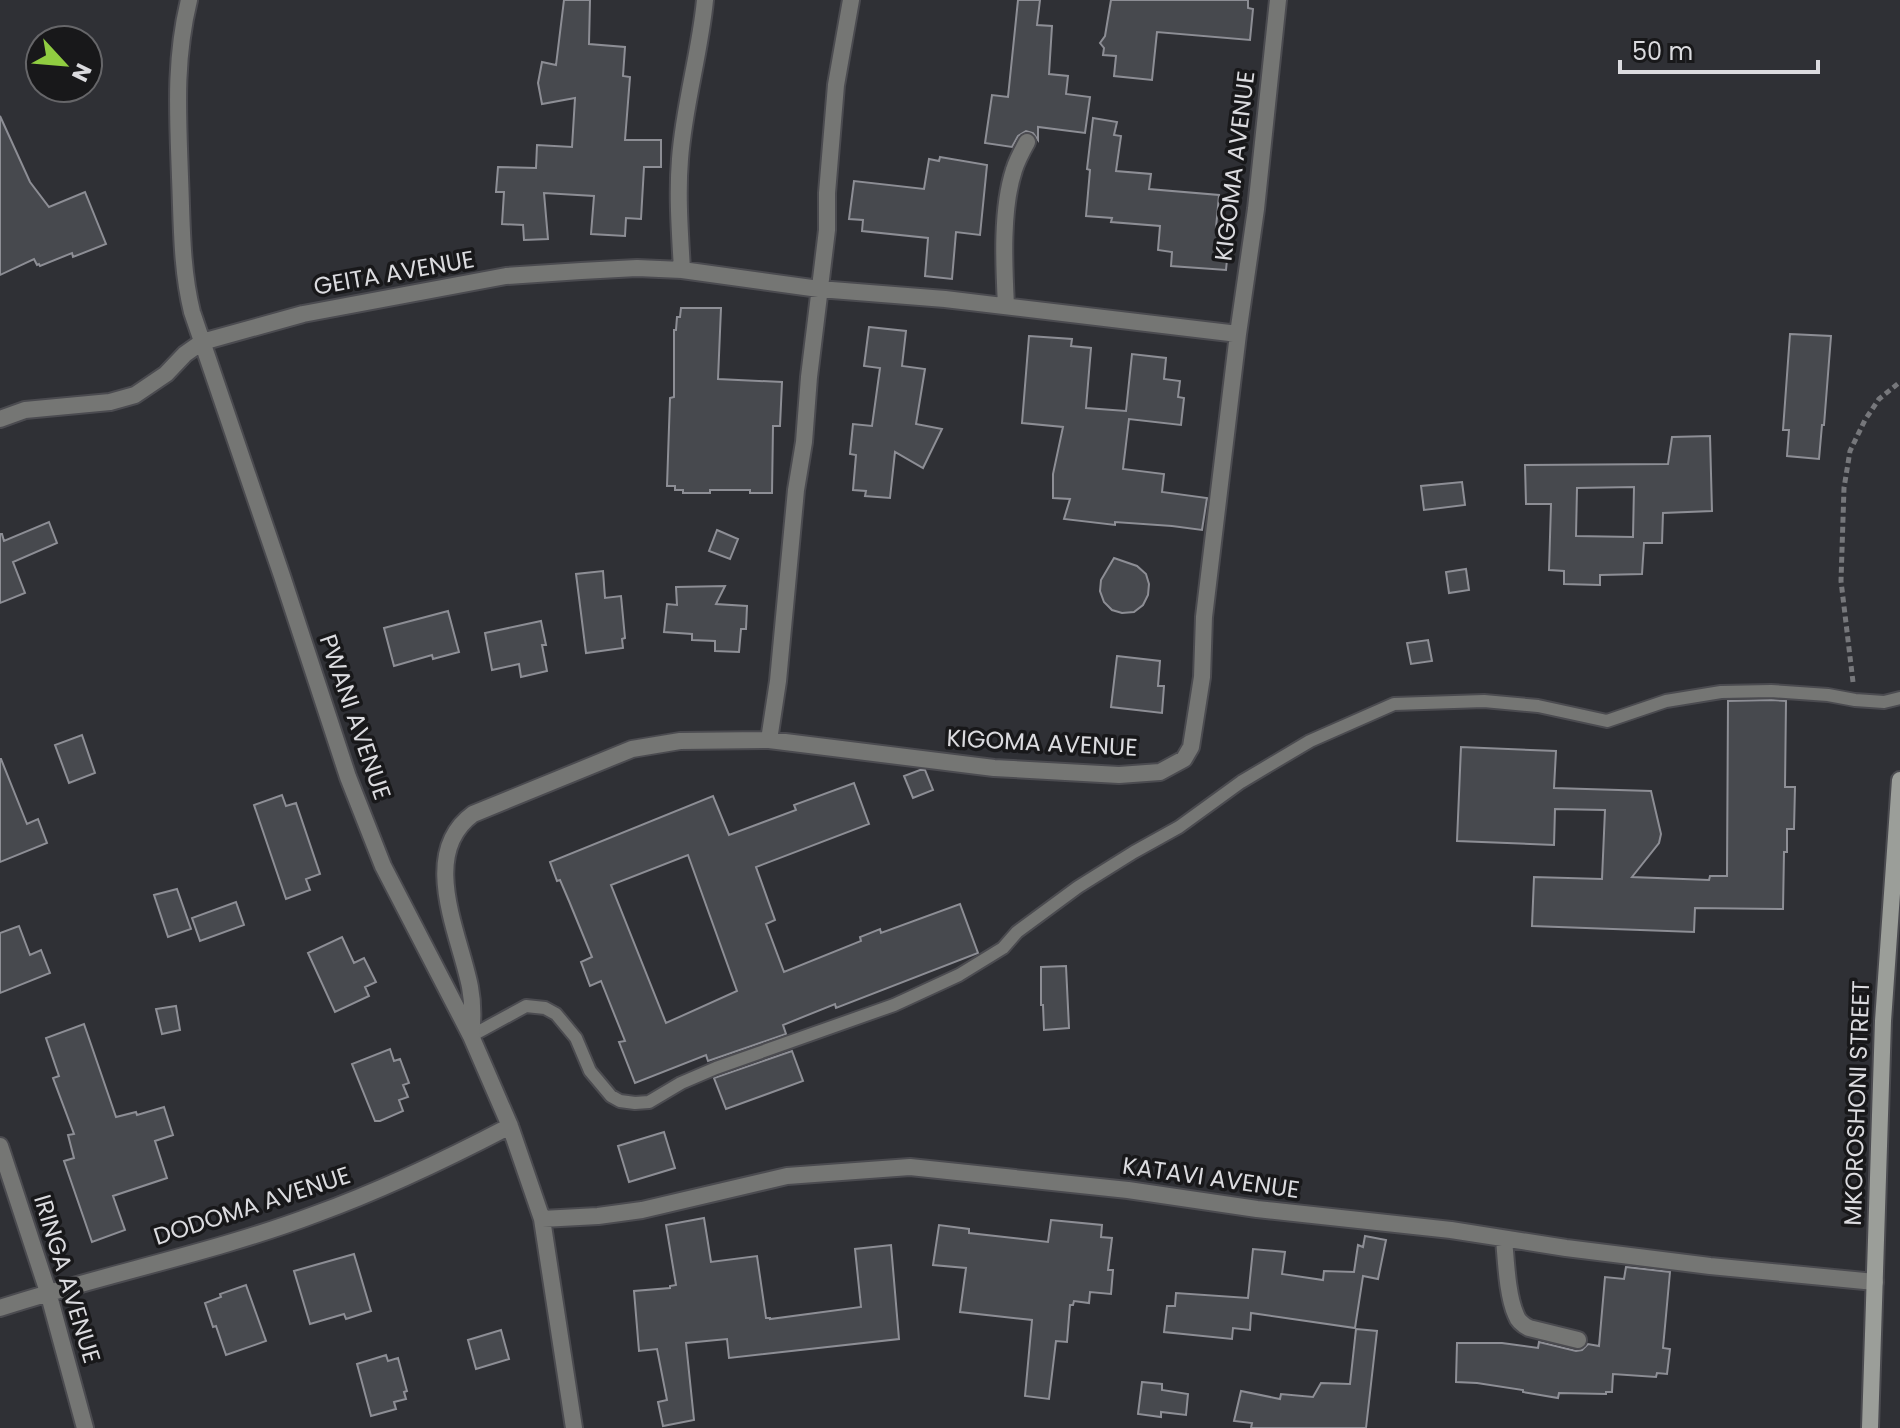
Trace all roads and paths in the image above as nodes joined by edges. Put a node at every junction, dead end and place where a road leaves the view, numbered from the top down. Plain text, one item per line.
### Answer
1 (189, 0) edge
2 (705, 0) edge
3 (851, 0) edge
4 (1278, 0) edge
5 (1027, 142) dead end
6 (682, 270) junction
7 (819, 289) junction
8 (1006, 306) junction
9 (1238, 334) junction
10 (202, 342) junction
11 (1900, 382) edge
12 (0, 419) edge
13 (1900, 698) edge
14 (1855, 700) junction
15 (769, 740) junction
16 (1900, 780) edge
17 (471, 1036) junction
18 (510, 1126) junction
19 (0, 1146) edge
20 (542, 1219) junction
21 (1504, 1239) junction
22 (1875, 1282) junction
23 (48, 1292) junction
24 (0, 1308) edge
25 (1578, 1340) dead end
26 (85, 1428) edge
27 (574, 1428) edge
28 (1870, 1428) edge

1 - 10 street, PWANI AVENUE
2 - 6 street
3 - 7 street
4 - 9 street, KIGOMA AVENUE
5 - 8 street
6 - 7 street, GEITA AVENUE
6 - 10 street, GEITA AVENUE
7 - 8 street, GEITA AVENUE
7 - 15 street
8 - 9 street, GEITA AVENUE
9 - 15 street, KIGOMA AVENUE
10 - 12 street, GEITA AVENUE
10 - 17 street, PWANI AVENUE
11 - 14 path
13 - 14 lane
14 - 17 lane
15 - 17 street, KIGOMA AVENUE
16 - 22 street, MKOROSHONI STREET
17 - 18 street, PWANI AVENUE
18 - 20 street, PWANI AVENUE
18 - 23 street, DODOMA AVENUE
19 - 23 street, IRINGA AVENUE
20 - 21 street, KATAVI AVENUE
20 - 27 street, PWANI AVENUE
21 - 22 street, KATAVI AVENUE
21 - 25 street
22 - 28 street, MKOROSHONI STREET
23 - 24 street, DODOMA AVENUE
23 - 26 street, IRINGA AVENUE

